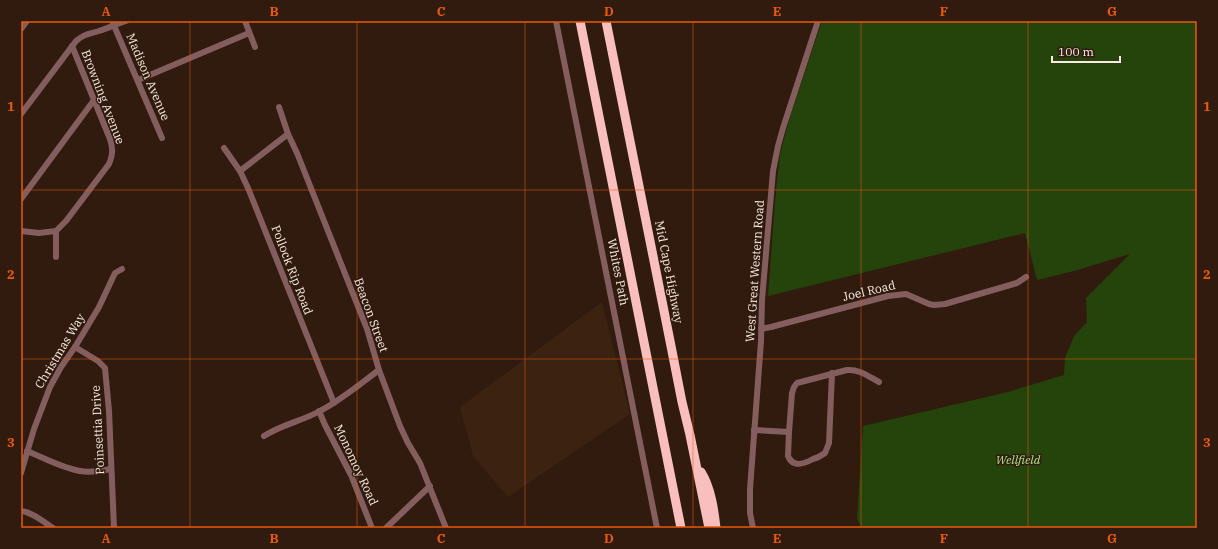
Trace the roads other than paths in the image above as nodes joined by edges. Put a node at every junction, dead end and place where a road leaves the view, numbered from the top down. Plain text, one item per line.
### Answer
1 (27, 21) edge
2 (126, 21) edge
3 (245, 21) edge
4 (556, 21) edge
5 (580, 21) edge
6 (606, 21) edge
7 (818, 21) edge
8 (113, 23) edge
9 (21, 29) edge
10 (250, 33) junction
11 (72, 46) junction
12 (255, 47) dead end
13 (138, 80) junction
14 (94, 100) junction
15 (279, 107) dead end
16 (21, 114) edge
17 (288, 134) junction
18 (162, 138) dead end
19 (224, 148) dead end
20 (240, 171) junction
21 (21, 199) edge
22 (21, 231) edge
23 (56, 231) junction
24 (56, 257) dead end
25 (122, 269) dead end
26 (1026, 277) dead end
27 (761, 329) junction
28 (76, 347) junction
29 (378, 370) junction
30 (832, 373) junction
31 (879, 382) dead end
32 (334, 403) junction
33 (319, 412) junction
34 (754, 430) junction
35 (789, 432) junction
36 (264, 436) dead end
37 (27, 451) junction
38 (697, 466) junction
39 (111, 469) junction
40 (21, 473) edge
41 (430, 486) junction
42 (21, 511) edge
43 (53, 528) edge
44 (114, 528) edge
45 (372, 528) edge
46 (386, 528) edge
47 (446, 528) edge
48 (657, 528) edge
49 (681, 528) edge
50 (709, 528) edge
51 (716, 528) edge
52 (754, 528) edge

1 - 9 street
2 - 8 street
3 - 10 street
4 - 48 street, Whites Path
5 - 49 highway
6 - 38 highway, Mid Cape Highway
7 - 27 street, West Great Western Road
8 - 11 street
8 - 13 street, Madison Avenue
10 - 12 street
10 - 13 street
11 - 14 street, Browning Avenue
11 - 16 street
13 - 18 street, Madison Avenue
14 - 21 street
14 - 23 street, Browning Avenue
15 - 17 street, Beacon Street
17 - 20 street
17 - 29 street, Beacon Street
19 - 20 street, Pollock Rip Road
20 - 32 street, Pollock Rip Road
22 - 23 street
23 - 24 street
25 - 28 street, Christmas Way
26 - 27 street, Joel Road
27 - 34 street, West Great Western Road
28 - 37 street, Christmas Way
28 - 39 street, Poinsettia Drive
29 - 32 street
29 - 41 street, Beacon Street
30 - 31 street
30 - 35 street
30 - 35 street
32 - 33 street
33 - 36 street
33 - 45 street, Monomoy Road
34 - 35 street
34 - 52 street, West Great Western Road
37 - 39 street
37 - 40 street, Christmas Way
38 - 50 highway, Mid Cape Highway
38 - 51 highway
39 - 44 street, Poinsettia Drive
41 - 46 street
41 - 47 street, Beacon Street
42 - 43 street

